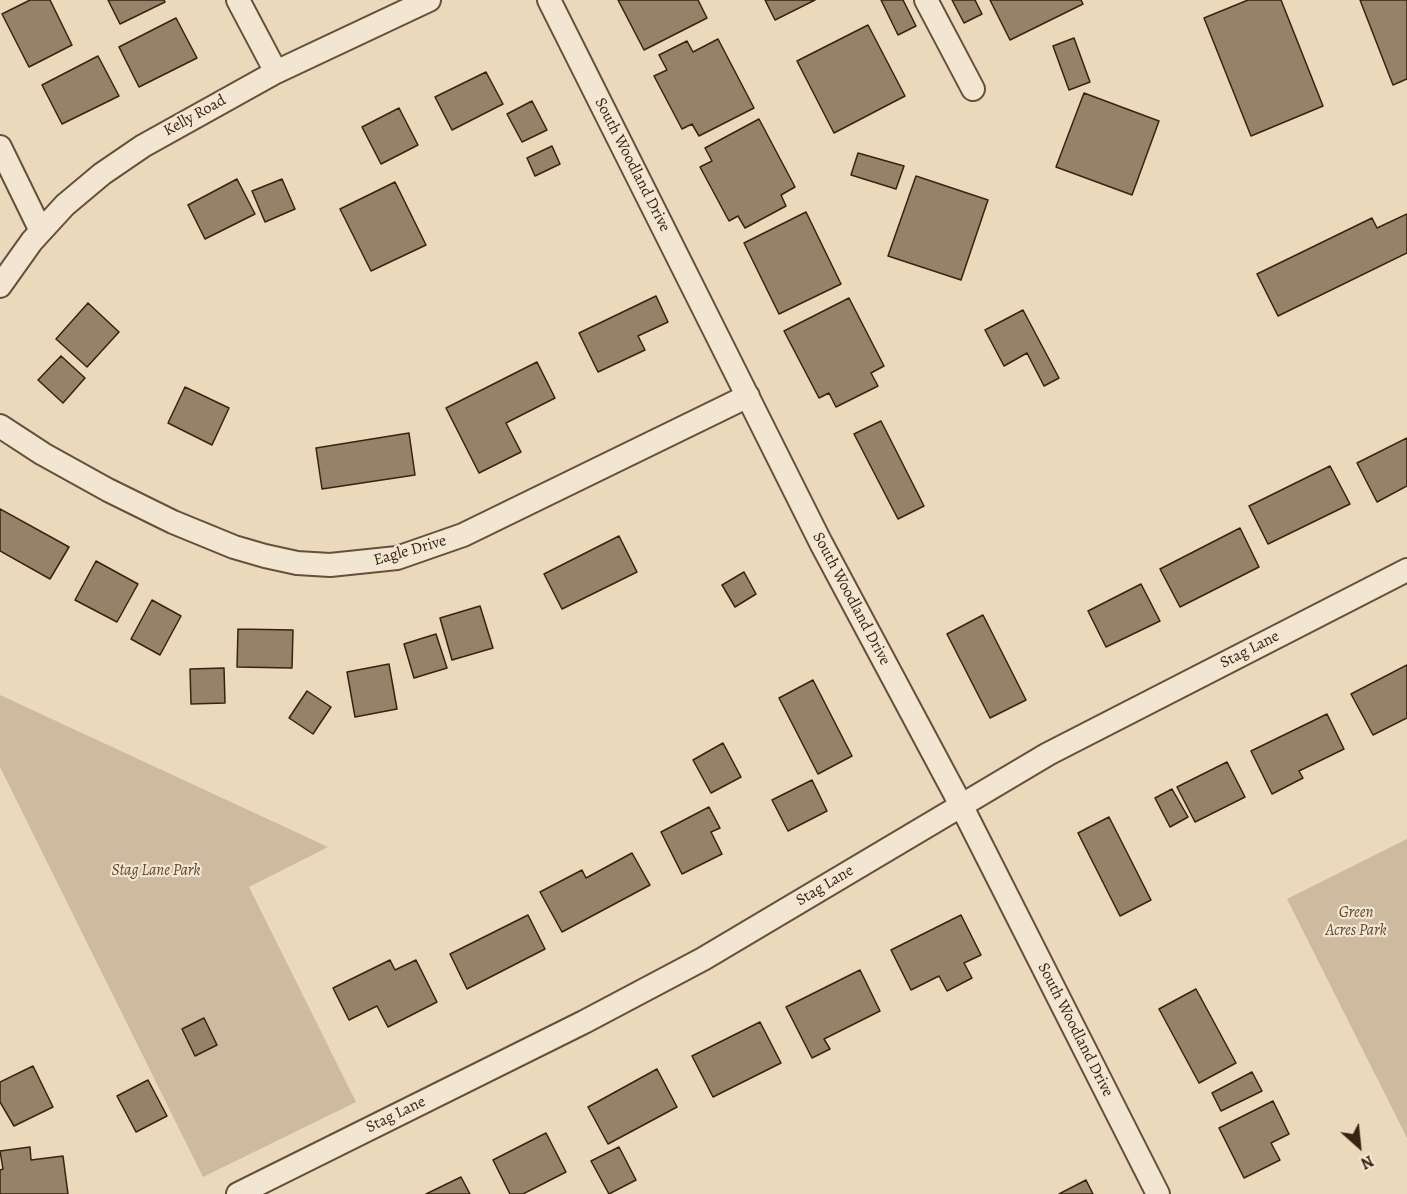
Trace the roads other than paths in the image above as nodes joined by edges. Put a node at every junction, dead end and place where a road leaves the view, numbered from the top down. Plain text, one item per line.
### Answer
1 (238, 0) edge
2 (429, 0) edge
3 (549, 0) edge
4 (926, 0) edge
5 (276, 72) junction
6 (973, 89) dead end
7 (0, 147) edge
8 (41, 231) junction
9 (0, 286) edge
10 (748, 396) junction
11 (0, 426) edge
12 (1407, 570) edge
13 (961, 806) junction
14 (238, 1194) edge
15 (1158, 1194) edge

1 - 5 street
2 - 5 street, Kelly Road
3 - 10 street, South Woodland Drive
4 - 6 street
5 - 8 street, Kelly Road
7 - 8 street
8 - 9 street, Kelly Road
10 - 11 street, Eagle Drive
10 - 13 street, South Woodland Drive
12 - 13 street, Stag Lane
13 - 14 street, Stag Lane
13 - 15 street, South Woodland Drive

